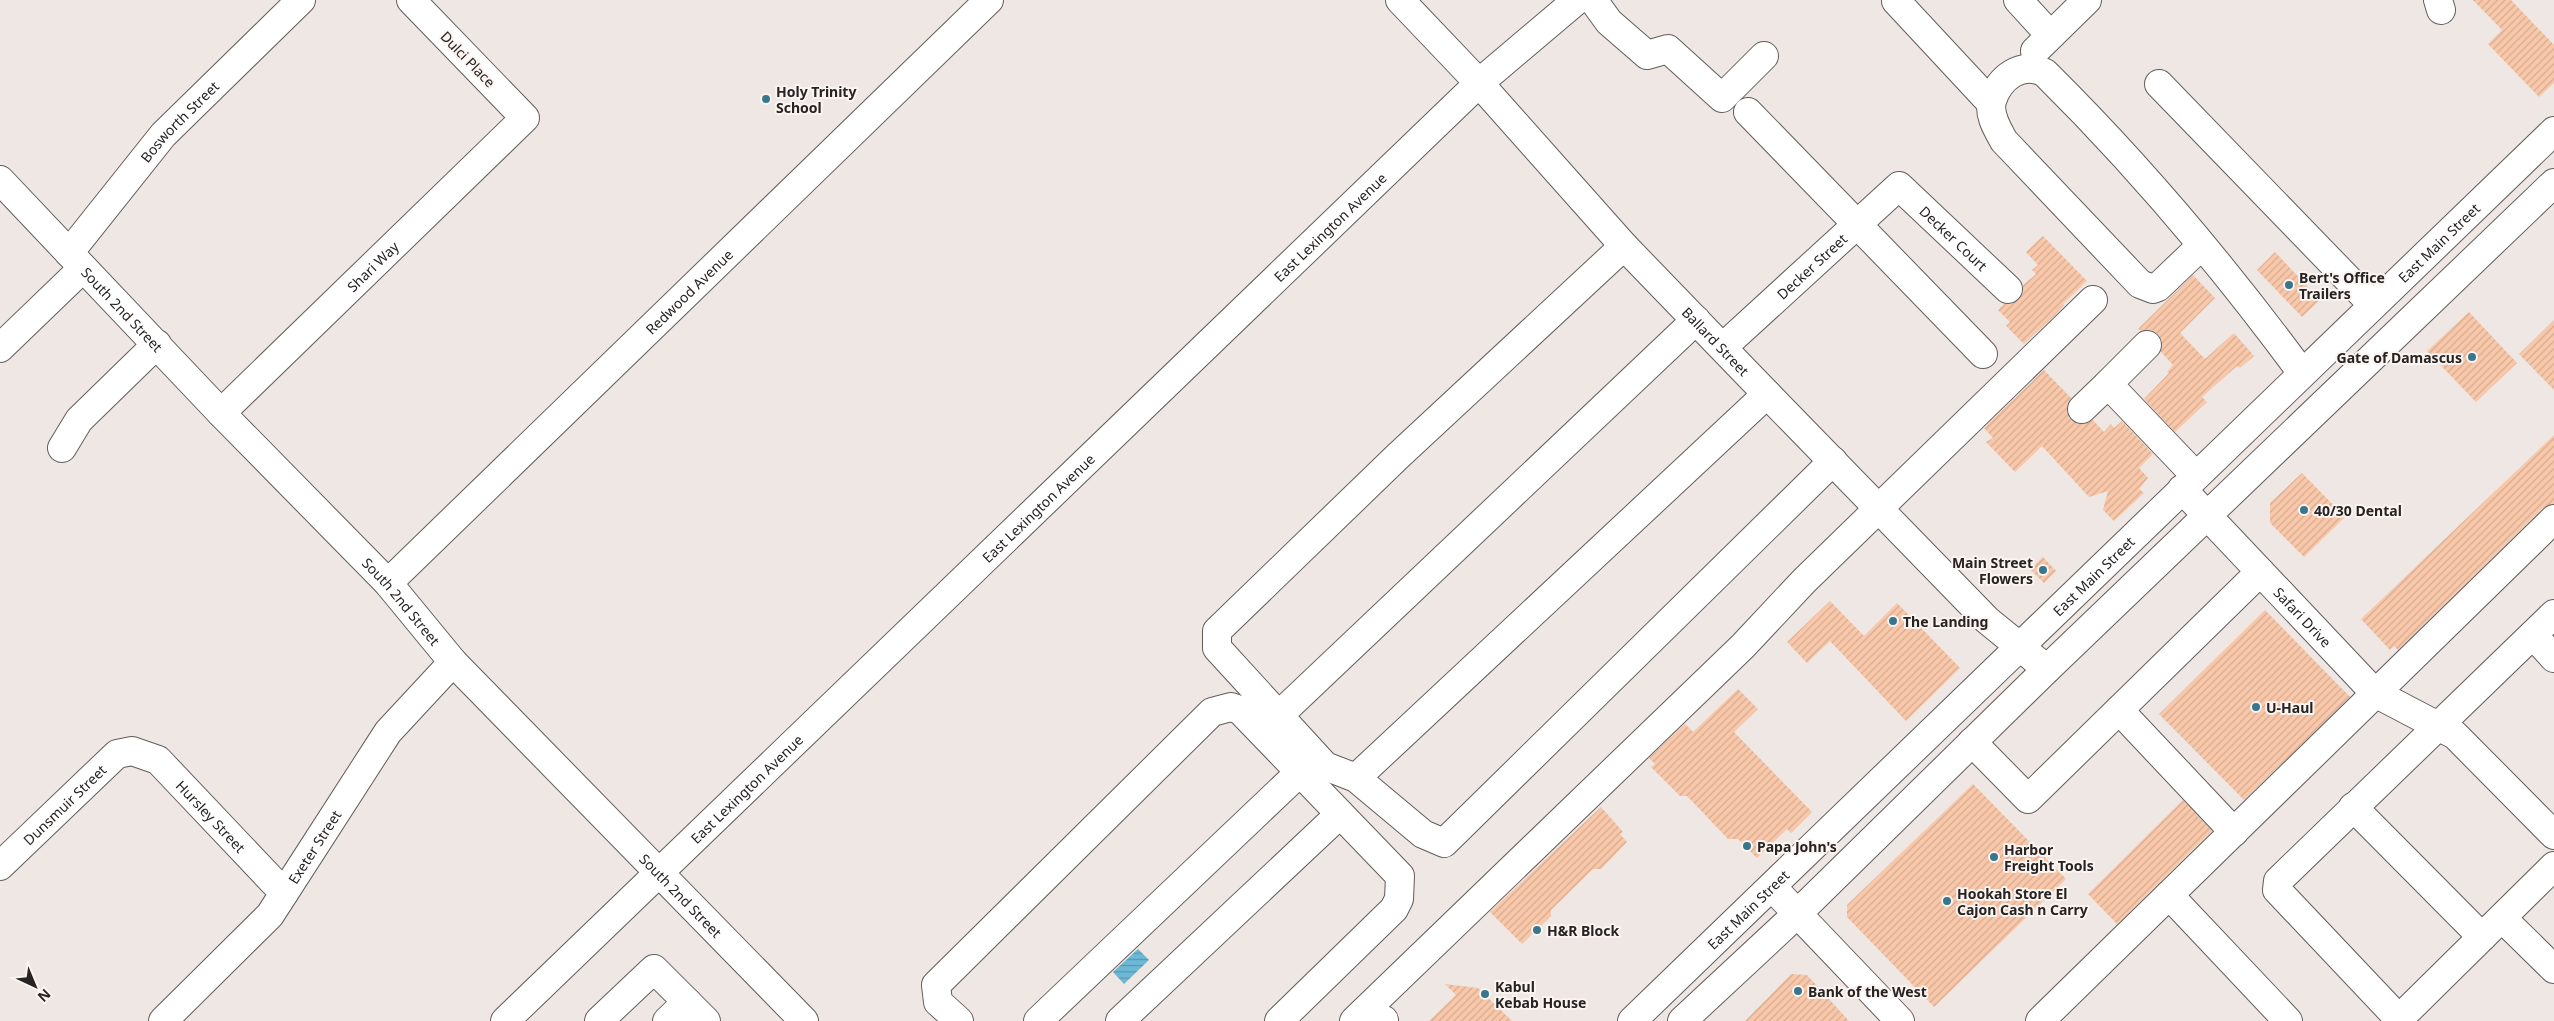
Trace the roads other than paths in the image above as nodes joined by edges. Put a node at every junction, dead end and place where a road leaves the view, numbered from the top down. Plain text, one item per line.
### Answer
1 (301, 0) edge
2 (411, 0) edge
3 (989, 0) edge
4 (1400, 0) edge
5 (1577, 0) edge
6 (1593, 0) edge
7 (2018, 0) edge
8 (2087, 0) edge
9 (1896, 1) dead end
10 (1764, 56) dead end
11 (1478, 83) junction
12 (2159, 84) dead end
13 (1991, 102) junction
14 (1748, 112) dead end
15 (525, 118) joint
16 (2554, 131) edge
17 (0, 180) edge
18 (2554, 184) edge
19 (1900, 186) joint
20 (1858, 224) junction
21 (2202, 245) junction
22 (1624, 246) junction
23 (76, 260) junction
24 (2008, 289) dead end
25 (2093, 300) dead end
26 (2373, 305) junction
27 (1696, 320) junction
28 (157, 344) junction
29 (2147, 345) dead end
30 (1723, 347) junction
31 (0, 348) edge
32 (1983, 354) dead end
33 (2302, 373) junction
34 (2108, 384) junction
35 (1767, 394) junction
36 (2082, 409) dead end
37 (221, 413) junction
38 (62, 448) dead end
39 (1833, 460) junction
40 (2188, 482) junction
41 (1880, 509) junction
42 (2208, 517) junction
43 (2554, 519) edge
44 (2260, 572) junction
45 (388, 583) junction
46 (2554, 614) edge
47 (2532, 635) junction
48 (2020, 647) junction
49 (2554, 658) edge
50 (453, 662) junction
51 (2047, 669) junction
52 (2376, 693) junction
53 (2119, 710) junction
54 (1278, 716) junction
55 (2439, 725) junction
56 (1972, 742) junction
57 (132, 751) joint
58 (1300, 772) junction
59 (1356, 778) junction
60 (2353, 807) junction
61 (1340, 814) junction
62 (2234, 832) junction
63 (2554, 835) edge
64 (0, 866) edge
65 (2554, 866) edge
66 (657, 873) junction
67 (1772, 887) junction
68 (284, 893) junction
69 (2169, 895) junction
70 (1798, 913) junction
71 (2502, 918) junction
72 (2482, 937) junction
73 (2554, 969) edge
74 (687, 1002) junction
75 (2400, 1020) edge
76 (163, 1021) edge
77 (505, 1021) edge
78 (599, 1021) edge
79 (667, 1021) edge
80 (706, 1021) edge
81 (804, 1021) edge
82 (959, 1021) edge
83 (1038, 1021) edge
84 (1120, 1021) edge
85 (1279, 1021) edge
86 (1354, 1021) edge
87 (1632, 1021) edge
88 (1682, 1021) edge
89 (1900, 1021) edge
90 (2040, 1021) edge
91 (2288, 1021) edge

1 - 23 street, Bosworth Street
2 - 15 street, Dulci Place
3 - 45 street, Redwood Avenue
4 - 11 street, Ballard Street
5 - 11 street, East Lexington Avenue
6 - 10 street
7 - 8 street
9 - 13 street
11 - 22 street, Ballard Street
11 - 66 street, East Lexington Avenue
12 - 26 street
13 - 21 street
13 - 21 street
14 - 20 street
15 - 37 street, Shari Way
16 - 26 street, East Main Street
17 - 23 street, South 2nd Street
18 - 42 street
19 - 20 street, Decker Street
19 - 24 street, Decker Court
20 - 30 street, Decker Street
20 - 32 street
21 - 33 street
22 - 27 street, Ballard Street
22 - 54 street
23 - 28 street, South 2nd Street
23 - 31 street, Bosworth Street
25 - 41 street
26 - 33 street, East Main Street
27 - 30 street, Ballard Street
27 - 54 street
28 - 37 street, South 2nd Street
28 - 38 street
29 - 34 street
30 - 35 street, Ballard Street
33 - 40 street, East Main Street
34 - 36 street
34 - 40 street, Safari Drive
35 - 39 street, Ballard Street
35 - 59 street
37 - 45 street, South 2nd Street
39 - 41 street, Ballard Street
39 - 59 street
40 - 42 street, Safari Drive
40 - 48 street, East Main Street
41 - 48 street, Ballard Street
41 - 86 street
42 - 44 street, Safari Drive
42 - 51 street
43 - 52 street
44 - 52 street, Safari Drive
44 - 53 street
45 - 50 street, South 2nd Street
46 - 47 street
47 - 49 street
47 - 55 street
48 - 51 street, Ballard Street
48 - 67 street, East Main Street
50 - 66 street, South 2nd Street
50 - 68 street, Exeter Street
51 - 56 street
52 - 55 street, Safari Drive
52 - 62 street
53 - 56 street
53 - 62 street
54 - 59 street
55 - 60 street
55 - 63 street, Safari Drive
56 - 70 street
57 - 64 street, Dunsmuir Street
57 - 68 street, Hursley Street
58 - 61 street
58 - 82 street
58 - 83 street
60 - 72 street
60 - 75 street
61 - 84 street
61 - 85 street
62 - 69 street
65 - 71 street
66 - 77 street, East Lexington Avenue
66 - 81 street, South 2nd Street
67 - 70 street
67 - 87 street, East Main Street
68 - 76 street, Exeter Street
69 - 90 street
69 - 91 street
70 - 88 street
70 - 89 street
71 - 72 street
71 - 73 street
72 - 75 street
74 - 78 street
74 - 79 street
74 - 80 street

